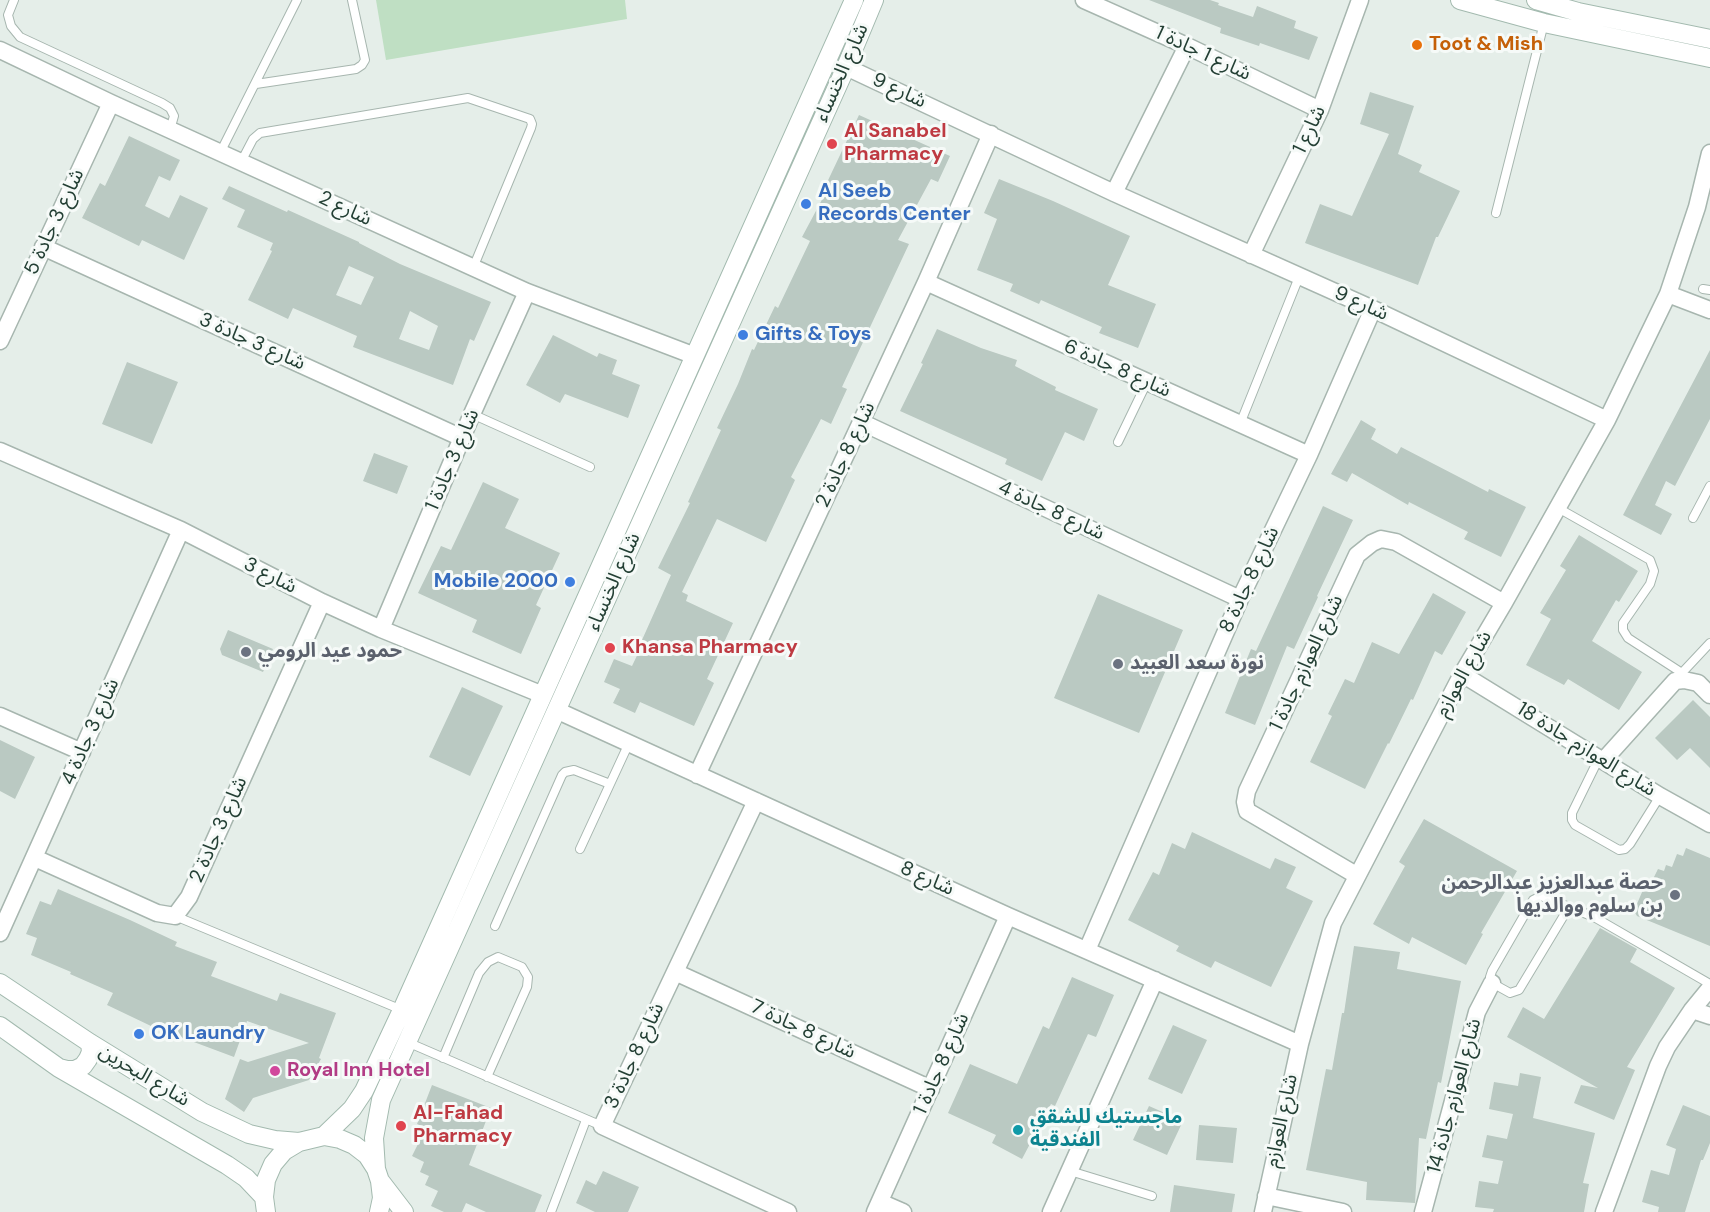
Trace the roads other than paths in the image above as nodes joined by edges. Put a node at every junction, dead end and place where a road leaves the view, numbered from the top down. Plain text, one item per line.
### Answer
1 (15, 0) edge
2 (297, 0) edge
3 (352, 0) edge
4 (854, 0) edge
5 (874, 0) edge
6 (1084, 0) edge
7 (1360, 0) edge
8 (1460, 0) edge
9 (1536, 0) edge
10 (1544, 23) junction
11 (1710, 39) edge
12 (1187, 46) junction
13 (0, 50) edge
14 (1710, 58) edge
15 (846, 67) junction
16 (256, 84) junction
17 (111, 104) junction
18 (1320, 110) junction
19 (170, 130) junction
20 (991, 134) junction
21 (220, 153) junction
22 (1710, 153) edge
23 (241, 162) junction
24 (1114, 193) junction
25 (1704, 208) edge
26 (1496, 213) dead end
27 (43, 247) junction
28 (1251, 255) junction
29 (473, 267) junction
30 (1299, 277) junction
31 (926, 282) junction
32 (527, 292) junction
33 (1668, 294) junction
34 (1373, 309) junction
35 (1710, 310) edge
36 (0, 341) edge
37 (695, 356) junction
38 (1147, 382) junction
39 (472, 414) junction
40 (1607, 420) junction
41 (861, 422) junction
42 (1240, 424) junction
43 (462, 438) junction
44 (1118, 442) dead end
45 (0, 451) edge
46 (1309, 455) junction
47 (590, 466) dead end
48 (1710, 486) edge
49 (1558, 508) junction
50 (1693, 518) dead end
51 (181, 530) junction
52 (1240, 599) junction
53 (322, 602) junction
54 (1504, 603) junction
55 (381, 629) junction
56 (1710, 643) edge
57 (1462, 674) junction
58 (1678, 677) junction
59 (543, 695) junction
60 (1710, 695) edge
61 (556, 710) junction
62 (0, 716) edge
63 (628, 743) junction
64 (82, 752) junction
65 (1601, 759) junction
66 (698, 775) junction
67 (610, 784) junction
68 (1660, 796) junction
69 (756, 801) junction
70 (1710, 824) edge
71 (580, 849) dead end
72 (35, 858) junction
73 (1356, 875) junction
74 (1569, 907) junction
75 (175, 916) junction
76 (1008, 916) junction
77 (495, 926) dead end
78 (0, 933) edge
79 (1087, 950) junction
80 (675, 972) junction
81 (1155, 981) junction
82 (0, 983) edge
83 (1492, 983) junction
84 (1710, 986) edge
85 (402, 1010) junction
86 (1692, 1010) junction
87 (1710, 1016) edge
88 (0, 1026) edge
89 (407, 1042) junction
90 (90, 1043) junction
91 (1300, 1044) junction
92 (443, 1058) junction
93 (59, 1068) junction
94 (487, 1077) junction
95 (930, 1089) junction
96 (585, 1120) junction
97 (602, 1126) junction
98 (324, 1136) junction
99 (299, 1142) junction
100 (1070, 1171) junction
101 (378, 1175) junction
102 (1152, 1196) dead end
103 (265, 1204) edge
104 (1264, 1204) edge
105 (878, 1207) edge
106 (379, 1212) edge
107 (404, 1212) edge
108 (551, 1212) edge
109 (788, 1212) edge
110 (903, 1212) edge
111 (1052, 1212) edge
112 (1343, 1212) edge
113 (1423, 1212) edge
114 (1604, 1212) edge

1 - 19 lane
2 - 16 lane
3 - 16 lane
4 - 37 street, شارع الخنساء
5 - 15 street, شارع الخنساء
6 - 12 street, شارع 1 جادة 1
7 - 18 street, شارع 1
8 - 10 street
9 - 11 street
10 - 14 street
10 - 26 lane
12 - 18 street, شارع 1 جادة 1
12 - 24 street
13 - 17 street, شارع 2
15 - 20 street, شارع 9
15 - 61 street, شارع الخنساء
16 - 21 lane
17 - 19 street, شارع 2
17 - 27 street, شارع 3 جادة 5
18 - 28 street, شارع 1
19 - 21 street, شارع 2
20 - 24 street, شارع 9
20 - 31 street, شارع 8 جادة 2
21 - 23 street, شارع 2
22 - 25 street, شارع العوازم
23 - 29 street, شارع 2
23 - 29 lane
24 - 28 street, شارع 9
25 - 33 street, شارع العوازم
27 - 36 street, شارع 3 جادة 5
27 - 43 street, شارع 3 جادة 3
28 - 30 street, شارع 9
29 - 32 street, شارع 2
30 - 34 street, شارع 9
30 - 42 lane
31 - 38 street, شارع 8 جادة 6
31 - 41 street, شارع 8 جادة 2
32 - 37 street, شارع 2
32 - 39 street, شارع 3 جادة 1
33 - 35 street
33 - 40 street, شارع العوازم
34 - 40 street, شارع 9
34 - 46 street, شارع 8 جادة 8
37 - 59 street, شارع الخنساء
38 - 42 street, شارع 8 جادة 6
38 - 44 lane
39 - 43 street, شارع 3 جادة 1
39 - 47 lane
40 - 49 street, شارع العوازم
41 - 52 street, شارع 8 جادة 4
41 - 66 street, شارع 8 جادة 2
42 - 46 street, شارع 8 جادة 6
43 - 55 street, شارع 3 جادة 1
45 - 51 street, شارع 3
46 - 52 street, شارع 8 جادة 8
48 - 50 lane
49 - 54 street, شارع العوازم
49 - 58 lane
51 - 53 street, شارع 3
51 - 64 street, شارع 3 جادة 4
52 - 79 street, شارع 8 جادة 8
53 - 55 street, شارع 3
53 - 75 street, شارع 3 جادة 2
54 - 57 street, شارع العوازم
54 - 73 street, شارع العوازم جادة 1
55 - 59 street, شارع 3
56 - 58 lane
57 - 65 street, شارع العوازم جادة 18
57 - 73 street, شارع العوازم
58 - 60 street
58 - 65 street
59 - 85 street, شارع الخنساء
61 - 63 street, شارع 8
61 - 89 street, شارع الخنساء
62 - 64 street
63 - 66 street, شارع 8
63 - 67 lane
64 - 72 street, شارع 3 جادة 4
65 - 68 street, شارع العوازم جادة 18
65 - 68 lane
66 - 69 street, شارع 8
67 - 71 lane
67 - 77 lane
68 - 70 street, شارع العوازم جادة 18
69 - 76 street, شارع 8
69 - 80 street, شارع 8 جادة 3
72 - 75 street
72 - 78 street, شارع 3 جادة 4
73 - 91 street, شارع العوازم
74 - 83 lane
74 - 83 lane
74 - 84 lane
75 - 85 lane
76 - 79 street, شارع 8
76 - 95 street, شارع 8 جادة 1
79 - 81 street, شارع 8
80 - 95 street, شارع 8 جادة 7
80 - 97 street, شارع 8 جادة 3
81 - 91 street, شارع 8
81 - 100 street
82 - 90 street, شارع البحرين
83 - 113 street, شارع العوازم جادة 14
84 - 86 street
85 - 98 street, شارع الخنساء
86 - 87 street
86 - 114 street
88 - 93 street, شارع البحرين
89 - 92 lane
89 - 101 street, شارع الخنساء
90 - 93 street
90 - 99 street, شارع البحرين
91 - 104 street, شارع العوازم
92 - 94 lane
92 - 94 lane
93 - 103 street, شارع البحرين
94 - 96 lane
95 - 105 street, شارع 8 جادة 1
96 - 97 lane
96 - 108 lane
97 - 109 street, شارع 8 جادة 3
98 - 99 street
98 - 101 street
99 - 103 street
100 - 102 lane
100 - 111 street
101 - 106 street, شارع الخنساء
101 - 107 street
104 - 112 street
105 - 110 street

